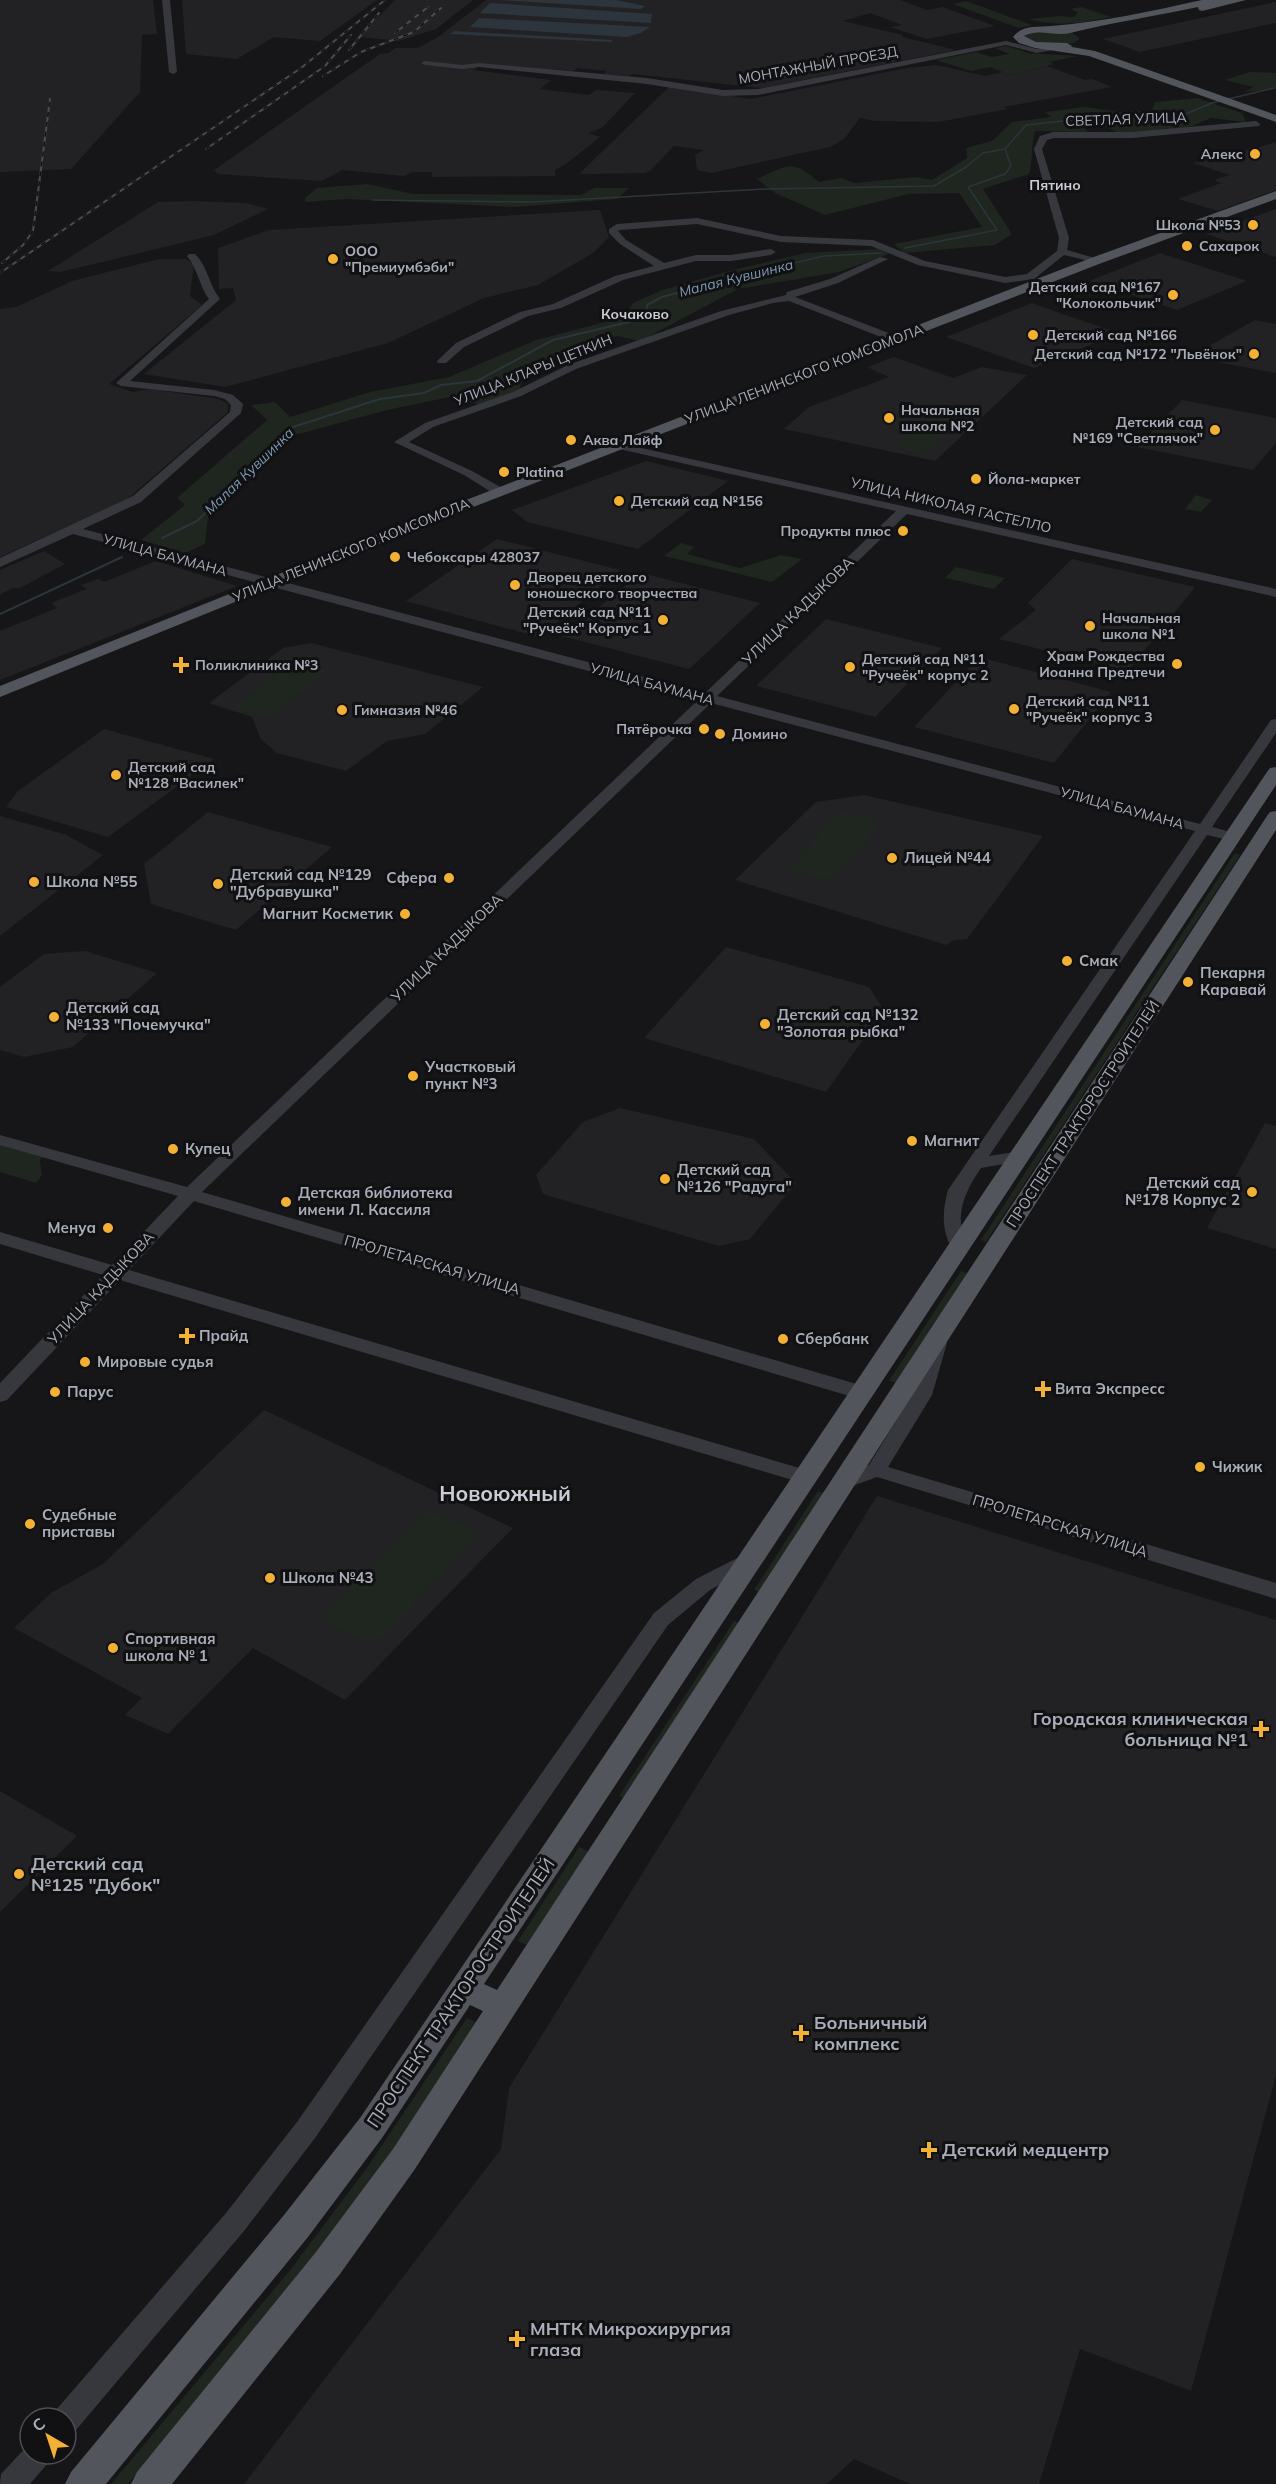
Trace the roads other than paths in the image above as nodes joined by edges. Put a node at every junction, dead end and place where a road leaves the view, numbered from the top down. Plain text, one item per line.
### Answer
1 (166, 0) edge
2 (1216, 0) edge
3 (1241, 0) edge
4 (1054, 28) junction
5 (1026, 31) junction
6 (1084, 38) junction
7 (1006, 43) junction
8 (1062, 47) junction
9 (426, 63) dead end
10 (173, 72) dead end
11 (1188, 84) junction
12 (1268, 116) edge
13 (1276, 195) edge
14 (771, 252) dead end
15 (1062, 252) junction
16 (192, 256) dead end
17 (883, 259) dead end
18 (1095, 261) junction
19 (661, 266) junction
20 (790, 296) junction
21 (895, 339) junction
22 (442, 361) dead end
23 (619, 446) junction
24 (500, 492) junction
25 (904, 510) junction
26 (73, 530) junction
27 (0, 563) edge
28 (267, 583) junction
29 (1276, 593) edge
30 (0, 692) edge
31 (707, 699) junction
32 (1276, 723) edge
33 (1276, 772) edge
34 (1276, 816) edge
35 (1203, 829) junction
36 (1233, 837) junction
37 (1258, 843) junction
38 (0, 1140) edge
39 (1021, 1156) junction
40 (976, 1163) junction
41 (190, 1194) junction
42 (0, 1238) edge
43 (960, 1248) junction
44 (115, 1272) junction
45 (942, 1332) junction
46 (863, 1393) junction
47 (0, 1395) edge
48 (890, 1412) junction
49 (876, 1470) junction
50 (806, 1478) junction
51 (844, 1482) junction
52 (752, 1559) junction
53 (1276, 1591) edge
54 (728, 1596) junction
55 (762, 1609) junction
56 (583, 1812) junction
57 (620, 1828) junction
58 (465, 1989) junction
59 (502, 2006) junction
60 (78, 2406) edge
61 (27, 2466) edge
62 (11, 2484) edge
63 (83, 2484) edge
64 (149, 2484) edge

1 - 10 street
2 - 4 main road
3 - 6 main road
4 - 5 main road
4 - 6 main road
5 - 7 street
5 - 8 main road
6 - 8 main road
6 - 11 main road
7 - 8 street, МОНТАЖНЫЙ ПРОЕЗД
7 - 9 street, МОНТАЖНЫЙ ПРОЕЗД
8 - 11 main road
11 - 12 main road
12 - 15 street, СВЕТЛАЯ УЛИЦА
13 - 18 main road, УЛИЦА ЛЕНИНСКОГО КОМСОМОЛА
14 - 19 street
15 - 18 street
15 - 19 street
16 - 26 street
17 - 20 street, УЛИЦА КЛАРЫ ЦЕТКИН
18 - 21 main road, УЛИЦА ЛЕНИНСКОГО КОМСОМОЛА
19 - 22 street
20 - 21 street
20 - 24 street, УЛИЦА КЛАРЫ ЦЕТКИН
21 - 23 main road, УЛИЦА ЛЕНИНСКОГО КОМСОМОЛА
23 - 24 main road, УЛИЦА ЛЕНИНСКОГО КОМСОМОЛА
23 - 25 street, УЛИЦА НИКОЛАЯ ГАСТЕЛЛО
24 - 28 main road, УЛИЦА ЛЕНИНСКОГО КОМСОМОЛА
25 - 29 street, УЛИЦА НИКОЛАЯ ГАСТЕЛЛО
25 - 31 street, УЛИЦА КАДЫКОВА
26 - 27 street
26 - 28 street, УЛИЦА БАУМАНА
28 - 30 main road, УЛИЦА ЛЕНИНСКОГО КОМСОМОЛА
28 - 31 street, УЛИЦА БАУМАНА
31 - 35 street, УЛИЦА БАУМАНА
31 - 41 street, УЛИЦА КАДЫКОВА
32 - 35 street
33 - 36 main road, ПРОСПЕКТ ТРАКТОРОСТРОИТЕЛЕЙ
34 - 37 main road, ПРОСПЕКТ ТРАКТОРОСТРОИТЕЛЕЙ
35 - 36 street, УЛИЦА БАУМАНА
35 - 40 street
36 - 37 main road
36 - 39 main road, ПРОСПЕКТ ТРАКТОРОСТРОИТЕЛЕЙ
37 - 45 main road, ПРОСПЕКТ ТРАКТОРОСТРОИТЕЛЕЙ
38 - 41 street, ПРОЛЕТАРСКАЯ УЛИЦА
39 - 40 street
39 - 43 main road, ПРОСПЕКТ ТРАКТОРОСТРОИТЕЛЕЙ
40 - 43 street
41 - 44 street, УЛИЦА КАДЫКОВА
41 - 46 street, ПРОЛЕТАРСКАЯ УЛИЦА
42 - 44 street
43 - 46 main road, ПРОСПЕКТ ТРАКТОРОСТРОИТЕЛЕЙ
44 - 47 street, УЛИЦА КАДЫКОВА
44 - 50 street
45 - 48 main road, ПРОСПЕКТ ТРАКТОРОСТРОИТЕЛЕЙ
45 - 49 street
46 - 48 main road
46 - 50 main road, ПРОСПЕКТ ТРАКТОРОСТРОИТЕЛЕЙ
48 - 51 main road, ПРОСПЕКТ ТРАКТОРОСТРОИТЕЛЕЙ
49 - 51 street
49 - 53 street, ПРОЛЕТАРСКАЯ УЛИЦА
50 - 51 main road
50 - 52 main road, ПРОСПЕКТ ТРАКТОРОСТРОИТЕЛЕЙ
51 - 55 main road, ПРОСПЕКТ ТРАКТОРОСТРОИТЕЛЕЙ
52 - 54 main road, ПРОСПЕКТ ТРАКТОРОСТРОИТЕЛЕЙ
52 - 60 street
54 - 55 main road
54 - 56 main road, ПРОСПЕКТ ТРАКТОРОСТРОИТЕЛЕЙ
55 - 57 main road, ПРОСПЕКТ ТРАКТОРОСТРОИТЕЛЕЙ
56 - 57 main road
56 - 58 main road, ПРОСПЕКТ ТРАКТОРОСТРОИТЕЛЕЙ
57 - 59 main road, ПРОСПЕКТ ТРАКТОРОСТРОИТЕЛЕЙ
58 - 59 main road
58 - 63 main road, ПРОСПЕКТ ТРАКТОРОСТРОИТЕЛЕЙ
59 - 64 main road, ПРОСПЕКТ ТРАКТОРОСТРОИТЕЛЕЙ
61 - 62 street

